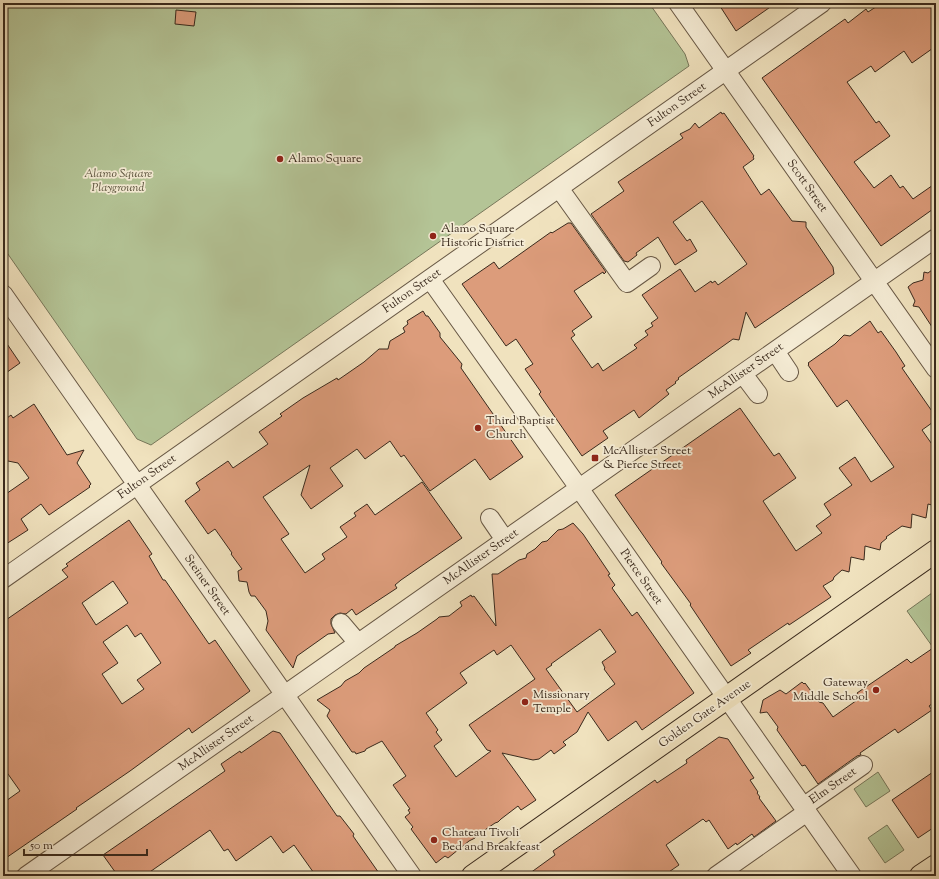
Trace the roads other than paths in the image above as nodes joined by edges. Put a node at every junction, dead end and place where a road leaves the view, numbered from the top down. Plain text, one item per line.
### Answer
1 (678, 3) edge
2 (822, 3) edge
3 (726, 70) junction
4 (559, 188) junction
5 (936, 238) edge
6 (651, 266) dead end
7 (430, 279) junction
8 (874, 281) junction
9 (3, 294) edge
10 (775, 352) junction
11 (936, 370) edge
12 (789, 372) dead end
13 (743, 374) junction
14 (758, 394) dead end
15 (137, 484) junction
16 (579, 488) junction
17 (490, 518) dead end
18 (505, 540) junction
19 (936, 551) edge
20 (3, 579) edge
21 (341, 623) dead end
22 (358, 643) junction
23 (284, 695) junction
24 (727, 698) junction
25 (863, 765) dead end
26 (805, 809) junction
27 (936, 866) edge
28 (26, 876) edge
29 (412, 876) edge
30 (473, 876) edge
31 (716, 876) edge
32 (852, 876) edge
33 (921, 876) edge

1 - 3 street, Scott Street
2 - 3 street, Fulton Street
3 - 4 street, Fulton Street
3 - 8 street, Scott Street
4 - 6 street
4 - 7 street, Fulton Street
5 - 8 street, McAllister Street
7 - 15 street, Fulton Street
7 - 16 street, Pierce Street
8 - 10 street, McAllister Street
8 - 11 street, Scott Street
9 - 15 street, Steiner Street
10 - 12 street
10 - 13 street, McAllister Street
13 - 14 street
13 - 16 street, McAllister Street
15 - 20 street, Fulton Street
15 - 23 street, Steiner Street
16 - 18 street, McAllister Street
16 - 24 street, Pierce Street
17 - 18 street
18 - 22 street, McAllister Street
19 - 24 main road, Golden Gate Avenue
21 - 22 street
22 - 23 street, McAllister Street
23 - 28 street, McAllister Street
23 - 29 street, Steiner Street
24 - 26 street, Pierce Street
24 - 30 main road, Golden Gate Avenue
25 - 26 street, Elm Street
26 - 31 street, Elm Street
26 - 32 street, Pierce Street
27 - 33 main road

